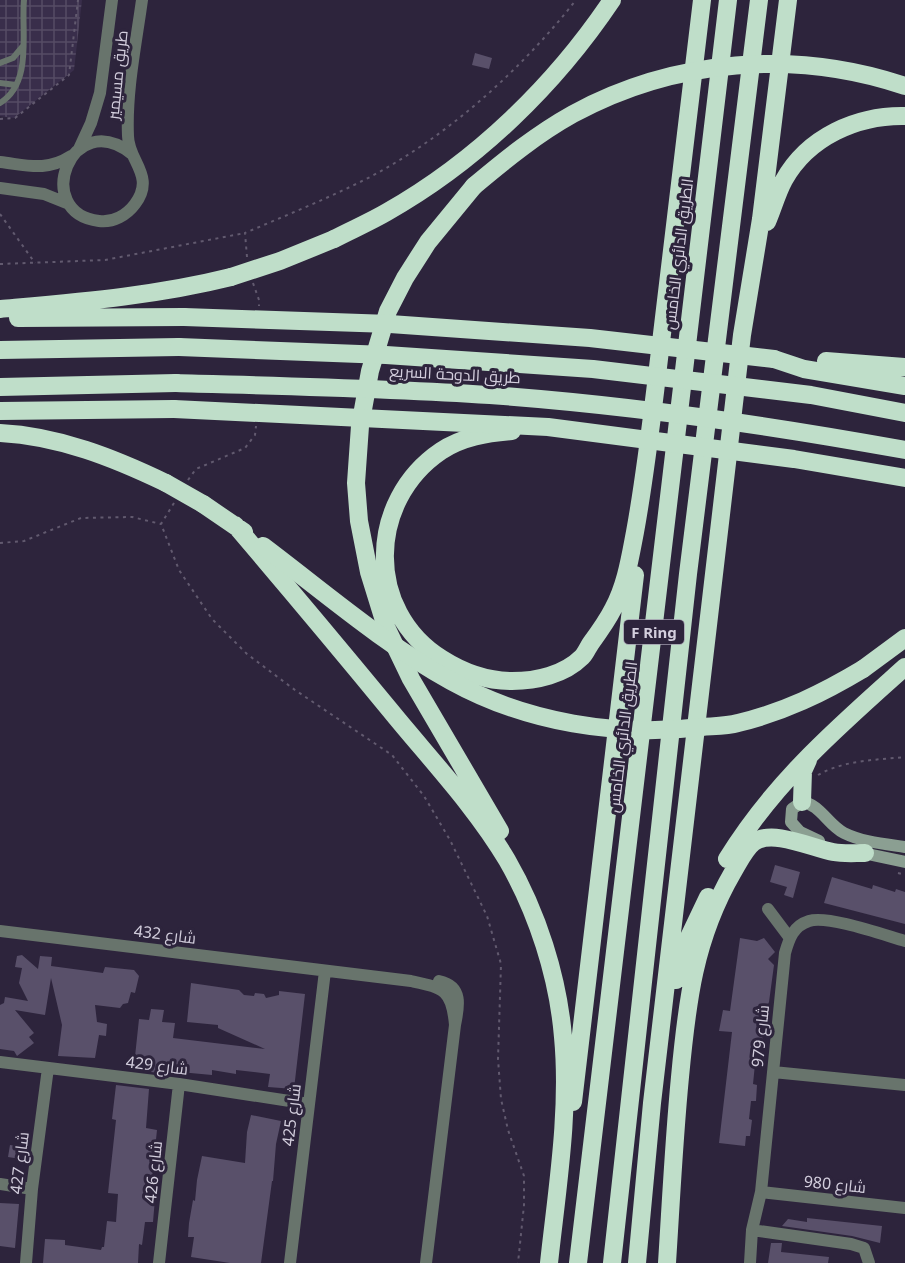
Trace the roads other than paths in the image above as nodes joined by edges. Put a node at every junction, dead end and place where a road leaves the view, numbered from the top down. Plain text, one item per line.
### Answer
1 (24, 0) edge
2 (112, 0) edge
3 (142, 0) edge
4 (612, 0) edge
5 (702, 0) edge
6 (728, 0) edge
7 (759, 0) edge
8 (788, 0) edge
9 (24, 45) junction
10 (0, 63) edge
11 (0, 83) edge
12 (16, 85) junction
13 (905, 86) edge
14 (0, 103) edge
15 (905, 116) edge
16 (75, 152) junction
17 (132, 154) junction
18 (0, 162) edge
19 (0, 188) edge
20 (69, 204) junction
21 (0, 309) edge
22 (0, 318) edge
23 (742, 335) junction
24 (0, 350) edge
25 (774, 359) junction
26 (905, 367) edge
27 (905, 386) edge
28 (0, 387) edge
29 (0, 411) edge
30 (905, 413) edge
31 (598, 432) junction
32 (0, 433) edge
33 (905, 450) edge
34 (905, 478) edge
35 (643, 488) junction
36 (235, 525) junction
37 (905, 638) edge
38 (905, 667) edge
39 (813, 750) junction
40 (802, 793) junction
41 (905, 847) edge
42 (865, 853) junction
43 (905, 862) edge
44 (530, 908) junction
45 (768, 909) dead end
46 (0, 931) edge
47 (789, 936) junction
48 (905, 941) edge
49 (325, 970) junction
50 (0, 1062) edge
51 (48, 1068) junction
52 (773, 1072) junction
53 (179, 1084) junction
54 (905, 1085) edge
55 (652, 1103) junction
56 (309, 1104) junction
57 (0, 1184) edge
58 (32, 1189) junction
59 (557, 1189) junction
60 (761, 1192) junction
61 (905, 1208) edge
62 (752, 1230) junction
63 (26, 1263) edge
64 (159, 1263) edge
65 (290, 1263) edge
66 (426, 1263) edge
67 (549, 1263) edge
68 (578, 1263) edge
69 (612, 1263) edge
70 (637, 1263) edge
71 (667, 1263) edge
72 (750, 1263) edge
73 (869, 1263) edge

1 - 9 lane
2 - 16 street, طريق مسيمير
3 - 17 street, طريق مسيمير
4 - 21 highway, bridge
5 - 35 highway
6 - 68 highway, الطريق الدائري الخامس / F Ring
7 - 69 highway, F Ring
8 - 23 highway
9 - 10 lane
9 - 12 lane
11 - 12 lane
12 - 14 lane
13 - 44 highway, bridge
15 - 23 highway
16 - 17 street
16 - 18 street
16 - 20 street
17 - 20 street
19 - 20 street
22 - 25 highway, bridge
23 - 55 highway
24 - 30 highway, طريق الدوحة السريع, bridge
25 - 26 highway
25 - 27 highway
28 - 33 highway, طريق الدوحة السريع, bridge
29 - 31 highway, bridge
31 - 34 highway, bridge
31 - 35 highway, bridge
32 - 36 highway, bridge
35 - 59 highway
36 - 37 highway, bridge
36 - 44 highway
38 - 39 highway
39 - 40 highway
39 - 55 highway
40 - 41 street
40 - 42 street
42 - 43 street
42 - 71 highway
44 - 59 highway
45 - 47 street
46 - 49 street, شارع 432
47 - 48 street
47 - 52 street, شارع 979
49 - 56 street, شارع 425
49 - 66 street, شارع 432
50 - 51 street, شارع 429
51 - 53 street, شارع 429
51 - 58 street, شارع 427
52 - 54 street
52 - 60 street, شارع 979
53 - 56 street, شارع 429
53 - 64 street, شارع 426
55 - 70 highway
56 - 65 street, شارع 425
57 - 58 street
58 - 63 street, شارع 427
59 - 67 highway
60 - 61 street, شارع 980
60 - 62 street, شارع 979
62 - 72 street, شارع 979
62 - 73 street

